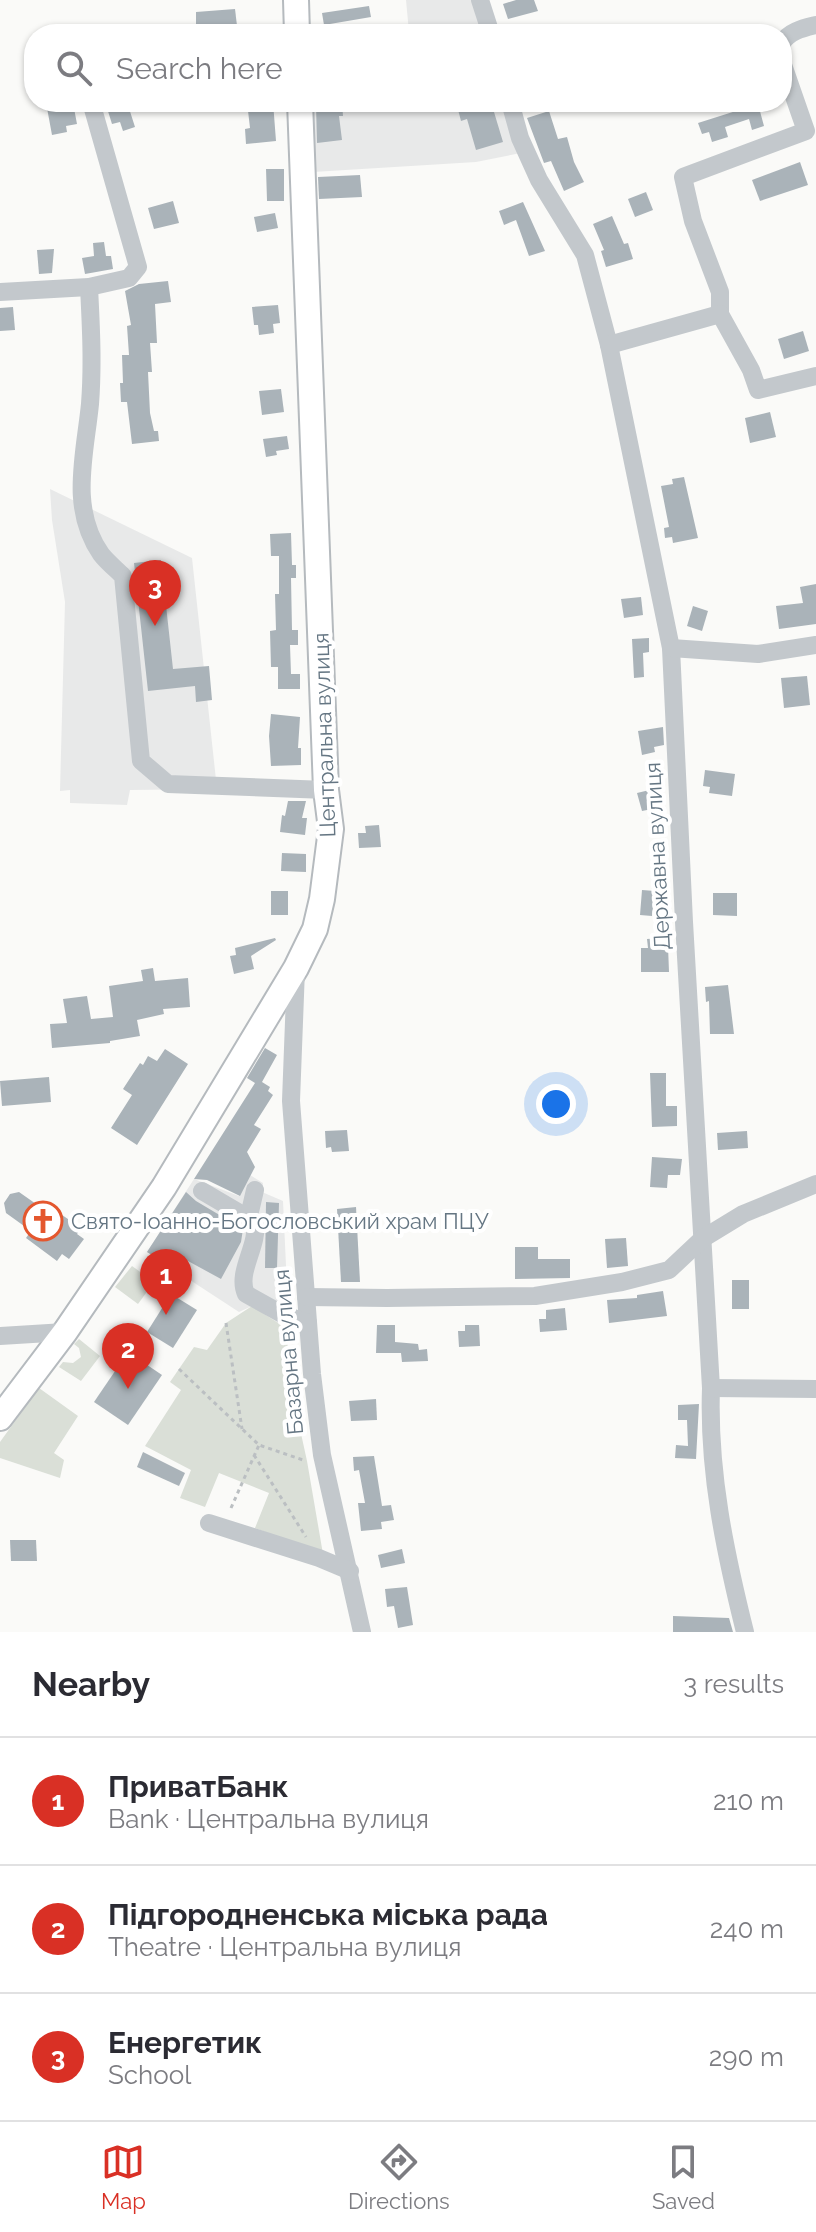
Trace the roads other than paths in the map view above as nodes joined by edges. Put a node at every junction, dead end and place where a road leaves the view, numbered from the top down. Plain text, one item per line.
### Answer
1 (296, 0) edge
2 (480, 0) edge
3 (297, 24) edge
4 (488, 24) edge
5 (816, 25) edge
6 (792, 34) edge
7 (792, 91) edge
8 (94, 112) edge
9 (300, 112) edge
10 (513, 112) edge
11 (89, 287) junction
12 (0, 292) edge
13 (720, 314) junction
14 (609, 345) junction
15 (816, 376) edge
16 (816, 645) edge
17 (671, 648) junction
18 (326, 790) junction
19 (296, 968) junction
20 (816, 1184) edge
21 (255, 1190) dead end
22 (202, 1191) dead end
23 (249, 1216) junction
24 (702, 1239) junction
25 (306, 1297) junction
26 (308, 1323) junction
27 (65, 1332) junction
28 (0, 1336) edge
29 (711, 1388) junction
30 (816, 1389) edge
31 (0, 1418) edge
32 (209, 1523) dead end
33 (350, 1571) junction
34 (362, 1632) edge
35 (745, 1632) edge

1 - 3 main road
2 - 4 street
5 - 6 street
7 - 13 street
8 - 11 street
9 - 18 main road, Центральна вулиця
10 - 14 street, Державна вулиця
11 - 12 street
11 - 18 street
13 - 14 street
13 - 15 street
14 - 17 street, Державна вулиця
16 - 17 street
17 - 24 street, Державна вулиця
18 - 19 main road, Центральна вулиця
19 - 25 street, Базарна вулиця
19 - 27 main road, Центральна вулиця
20 - 24 street
21 - 23 street
22 - 23 street
23 - 26 street
24 - 25 street
24 - 29 street, Державна вулиця
25 - 26 street, Базарна вулиця
26 - 33 street, Базарна вулиця
27 - 28 street
27 - 31 main road, Центральна вулиця
29 - 30 street
29 - 35 street, Державна вулиця
32 - 33 street
33 - 34 street, Базарна вулиця

